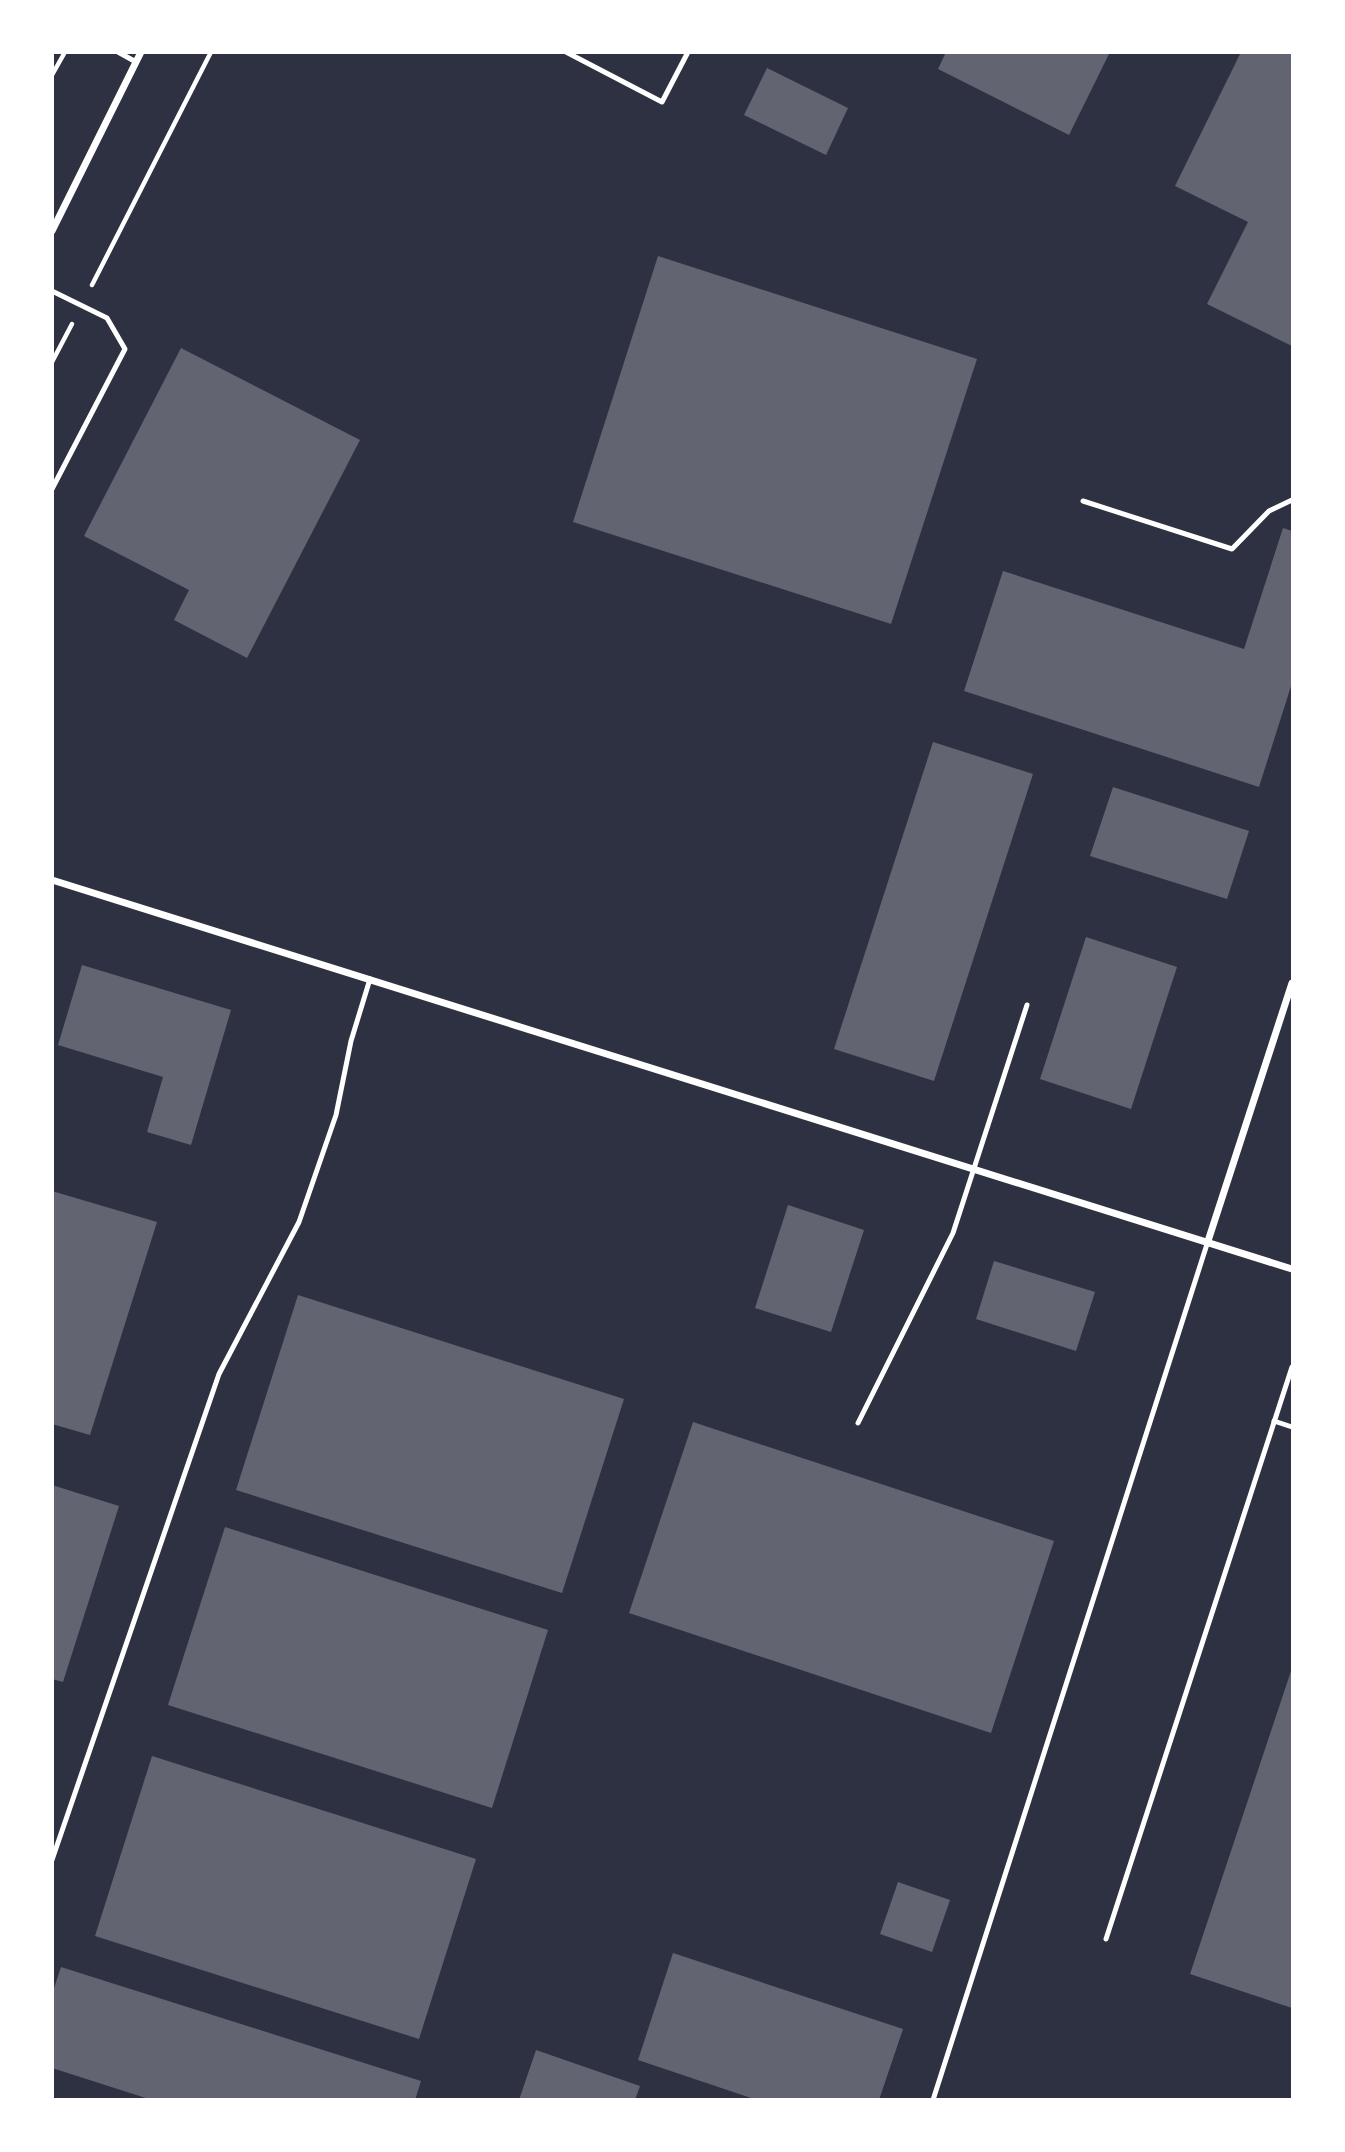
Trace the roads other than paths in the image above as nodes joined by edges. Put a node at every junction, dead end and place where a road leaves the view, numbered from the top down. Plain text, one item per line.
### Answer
1 (118, 52) edge
2 (141, 52) edge
3 (566, 52) edge
4 (688, 52) edge
5 (136, 62) junction
6 (52, 231) edge
7 (52, 290) edge
8 (52, 489) edge
9 (1293, 500) edge
10 (1083, 501) dead end
11 (52, 880) edge
12 (370, 979) junction
13 (1293, 983) edge
14 (1027, 1005) dead end
15 (975, 1170) junction
16 (1208, 1241) junction
17 (1293, 1269) edge
18 (1293, 1367) edge
19 (1274, 1421) junction
20 (858, 1423) dead end
21 (1293, 1427) edge
22 (52, 1860) edge
23 (1106, 1939) dead end
24 (933, 2099) edge

1 - 5 lane
2 - 5 street
3 - 4 lane
5 - 6 street
7 - 8 lane
9 - 10 lane
11 - 12 street
12 - 15 street
12 - 22 lane
13 - 16 street
14 - 15 lane
15 - 16 street
15 - 20 lane
16 - 17 street
16 - 24 lane
18 - 19 lane
19 - 21 lane
19 - 23 lane

